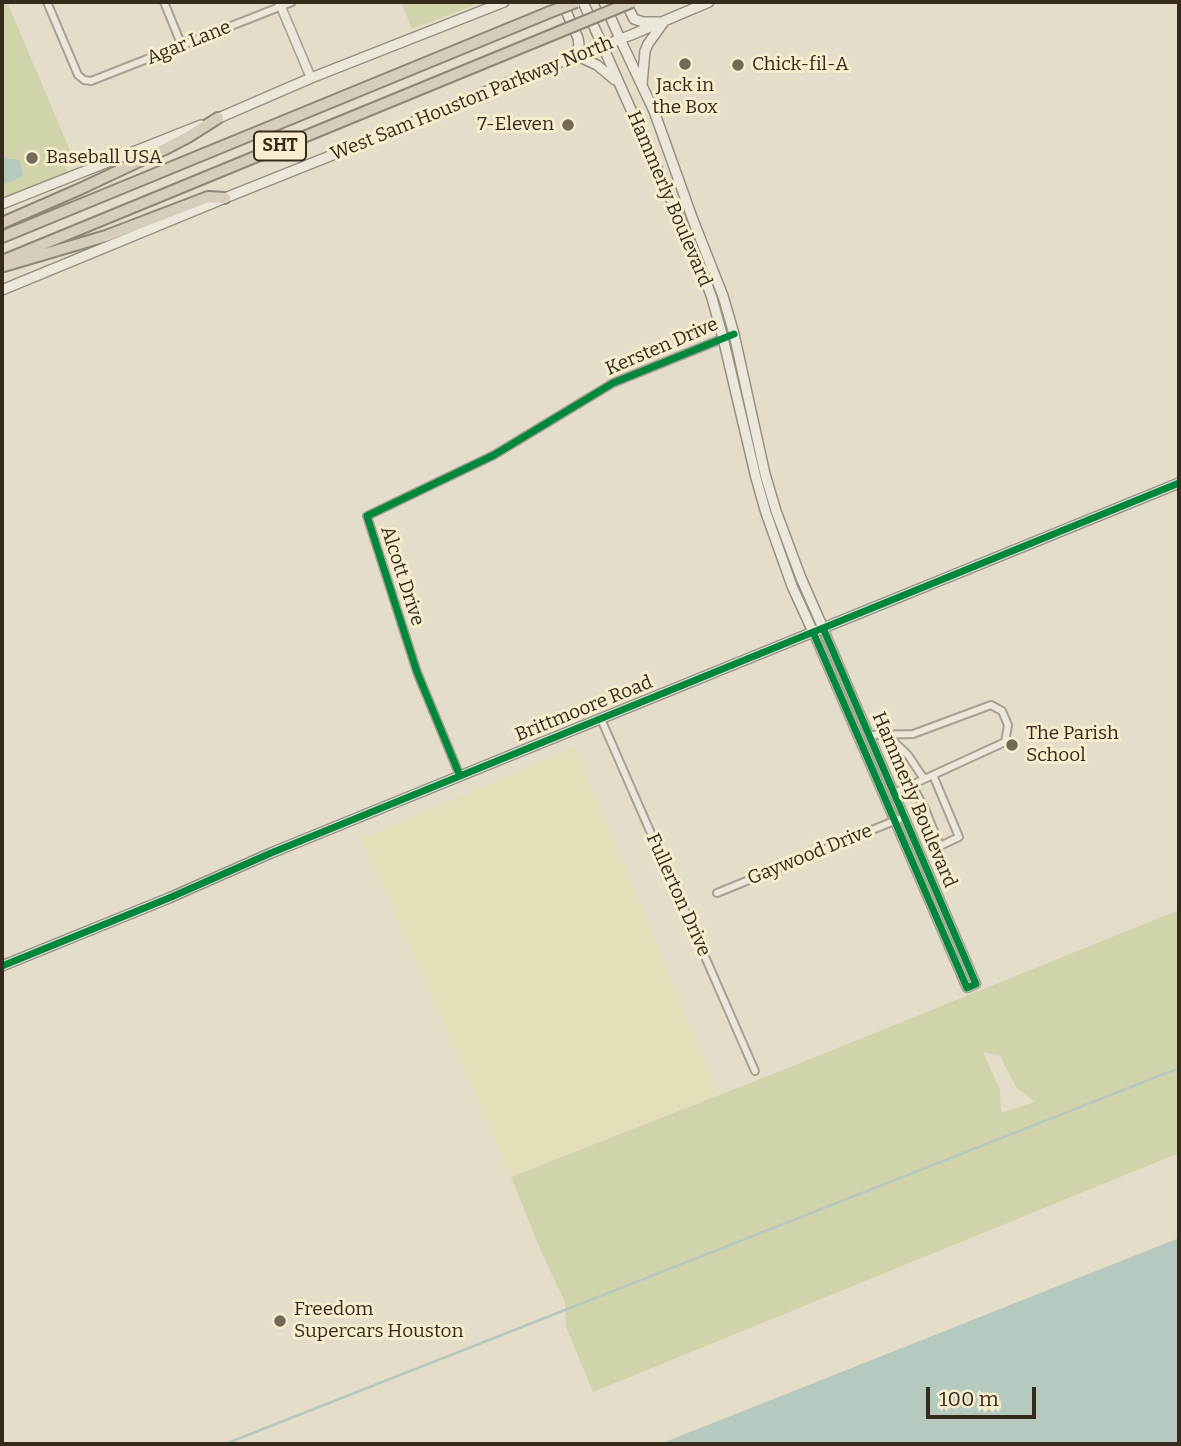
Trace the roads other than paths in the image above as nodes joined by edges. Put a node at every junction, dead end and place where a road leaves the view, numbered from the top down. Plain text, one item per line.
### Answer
1 (47, 2) edge
2 (164, 2) edge
3 (292, 2) edge
4 (504, 2) edge
5 (562, 2) edge
6 (576, 2) edge
7 (583, 2) edge
8 (604, 2) edge
9 (625, 2) edge
10 (632, 2) edge
11 (709, 2) edge
12 (280, 4) edge
13 (664, 22) junction
14 (620, 39) junction
15 (182, 46) junction
16 (602, 46) junction
17 (575, 55) junction
18 (312, 78) junction
19 (620, 85) junction
20 (642, 85) junction
21 (218, 118) junction
22 (225, 198) junction
23 (2, 204) edge
24 (2, 223) edge
25 (2, 237) edge
26 (2, 261) edge
27 (2, 267) edge
28 (2, 290) edge
29 (734, 334) junction
30 (723, 338) junction
31 (494, 455) joint
32 (1179, 483) edge
33 (823, 628) junction
34 (813, 632) junction
35 (601, 719) junction
36 (905, 734) junction
37 (869, 735) junction
38 (887, 735) junction
39 (875, 749) junction
40 (864, 752) junction
41 (908, 755) junction
42 (933, 775) junction
43 (460, 776) junction
44 (924, 779) junction
45 (912, 785) junction
46 (894, 793) junction
47 (904, 817) junction
48 (894, 821) junction
49 (717, 893) dead end
50 (942, 904) junction
51 (932, 908) junction
52 (2, 966) edge
53 (755, 1071) dead end

1 - 15 street, Agar Lane
2 - 15 street
3 - 12 street, Agar Lane
4 - 18 main road
5 - 17 main road
6 - 25 highway, SHT, bridge
7 - 16 main road, Hammerly Boulevard
8 - 14 main road, Hammerly Boulevard
9 - 13 main road
10 - 26 highway, SHT, bridge
11 - 13 main road, West Sam Houston Parkway North
12 - 15 street, Agar Lane
12 - 18 street
13 - 14 main road, West Sam Houston Parkway North
13 - 20 main road
14 - 16 main road, West Sam Houston Parkway North
14 - 20 main road, Hammerly Boulevard
16 - 17 main road, West Sam Houston Parkway North
16 - 19 main road, Hammerly Boulevard
17 - 19 main road
17 - 22 main road, West Sam Houston Parkway North
18 - 21 main road
19 - 30 main road, Hammerly Boulevard
20 - 29 main road, Hammerly Boulevard
21 - 23 main road
21 - 24 highway
22 - 27 highway
22 - 28 main road, West Sam Houston Parkway North
29 - 30 street, Kersten Drive
29 - 33 main road, Hammerly Boulevard
30 - 31 street, Kersten Drive
30 - 34 main road, Hammerly Boulevard
31 - 43 street, Alcott Drive
32 - 33 main road, Brittmoore Road
33 - 34 main road, Brittmoore Road
33 - 37 street, Hammerly Boulevard
34 - 35 main road, Brittmoore Road
34 - 40 street, Hammerly Boulevard
35 - 43 main road, Brittmoore Road
35 - 53 street, Fullerton Drive
36 - 38 street
36 - 41 street
36 - 42 street
37 - 38 street
37 - 39 street, Hammerly Boulevard
38 - 41 street
39 - 40 street
39 - 46 street, Hammerly Boulevard
40 - 48 street, Hammerly Boulevard
41 - 44 street
42 - 44 street
42 - 45 street
43 - 52 main road, Brittmoore Road
44 - 45 street
45 - 46 street
46 - 47 street, Hammerly Boulevard
47 - 48 street, Gaywood Drive
47 - 50 street, Hammerly Boulevard
48 - 49 street, Gaywood Drive
48 - 51 street, Hammerly Boulevard
50 - 51 street
50 - 51 street, Hammerly Boulevard

